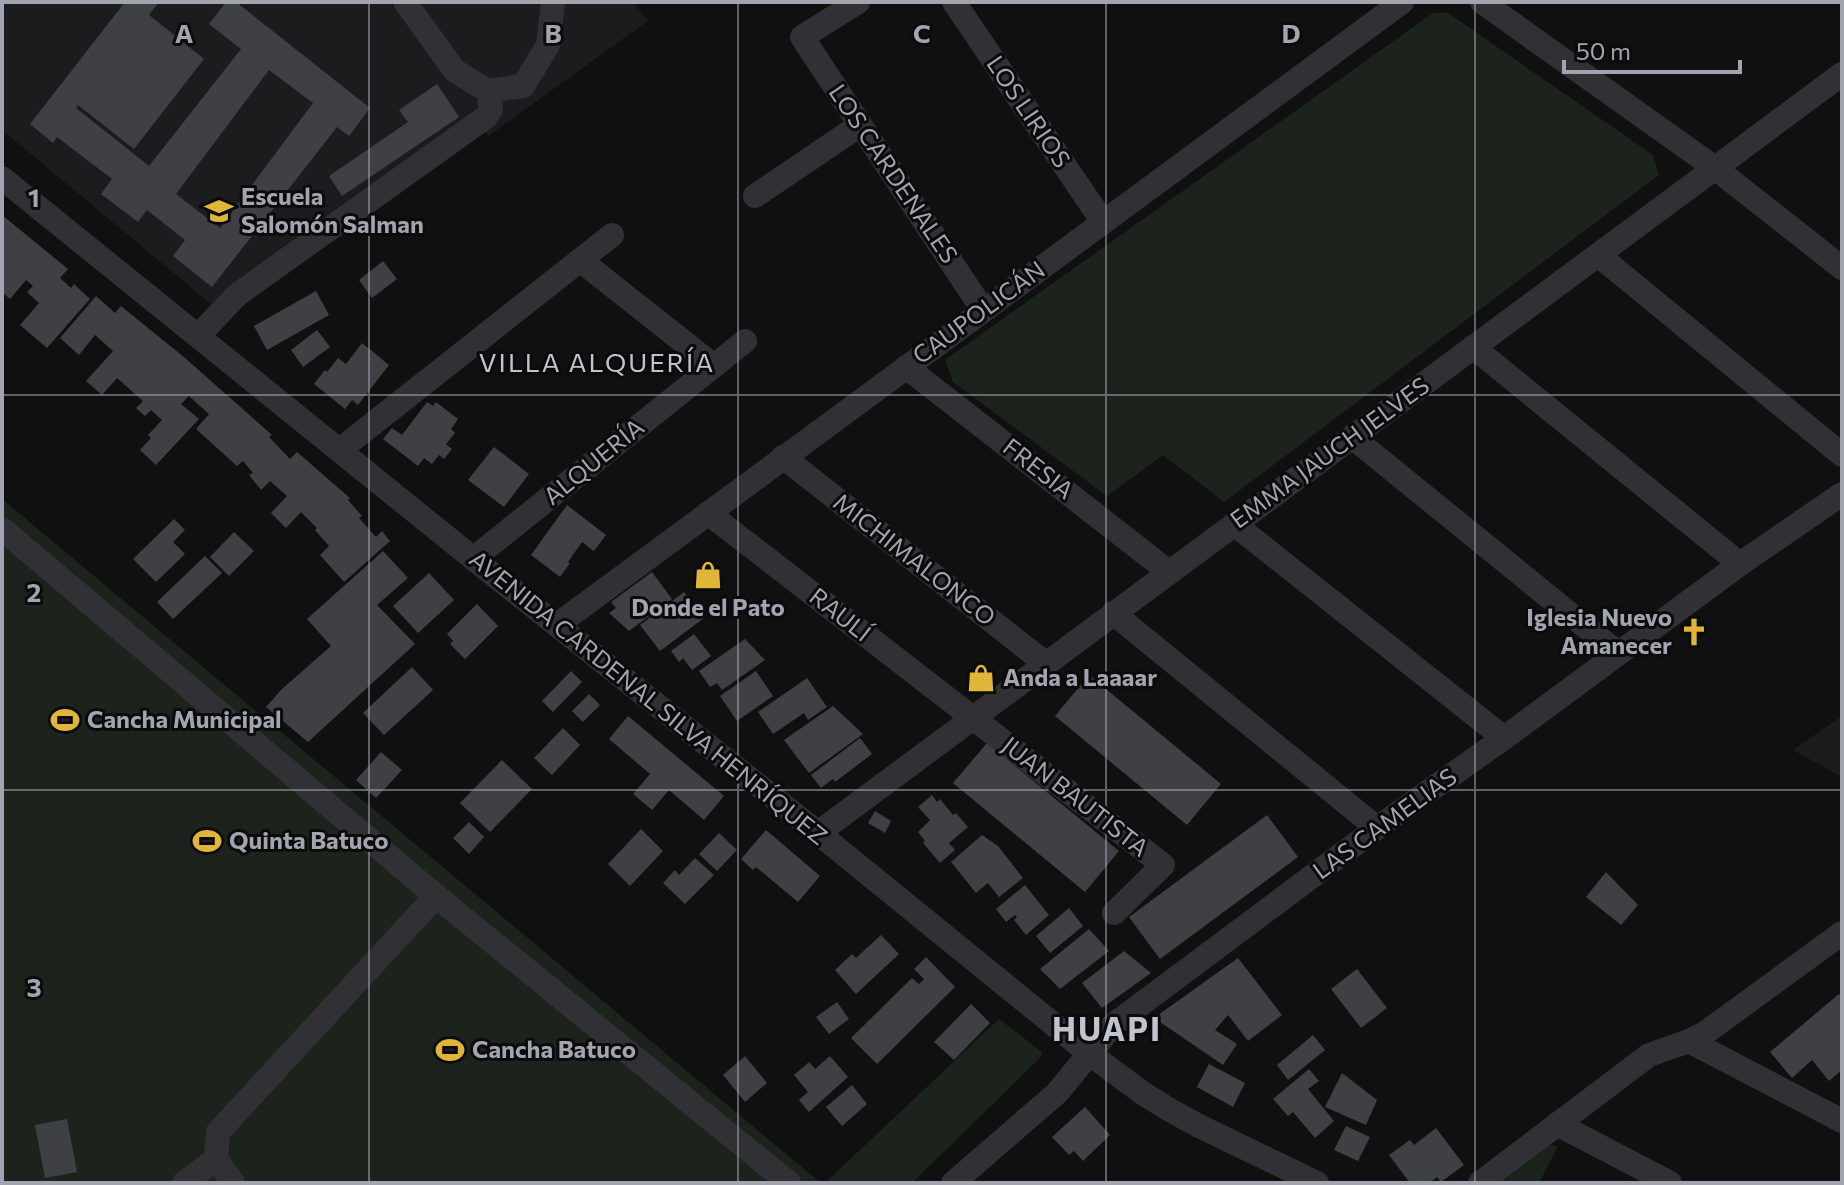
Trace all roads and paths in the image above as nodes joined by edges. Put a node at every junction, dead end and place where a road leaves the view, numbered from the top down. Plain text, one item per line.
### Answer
1 (405, 2) edge
2 (553, 2) edge
3 (858, 2) edge
4 (954, 2) edge
5 (1402, 2) edge
6 (1482, 2) edge
7 (1842, 74) edge
8 (488, 91) junction
9 (860, 125) junction
10 (1715, 168) junction
11 (2, 178) edge
12 (755, 196) dead end
13 (1103, 222) junction
14 (612, 235) dead end
15 (1598, 255) junction
16 (580, 260) junction
17 (1842, 268) edge
18 (983, 310) junction
19 (198, 336) junction
20 (745, 341) dead end
21 (1473, 347) junction
22 (714, 366) junction
23 (906, 367) junction
24 (1352, 437) junction
25 (341, 451) junction
26 (1842, 455) edge
27 (783, 457) junction
28 (1842, 494) edge
29 (708, 513) junction
30 (1234, 524) junction
31 (2, 529) edge
32 (475, 560) junction
33 (1740, 564) junction
34 (1169, 572) junction
35 (1113, 613) junction
36 (557, 625) junction
37 (1618, 653) junction
38 (1045, 663) junction
39 (972, 717) junction
40 (1504, 738) junction
41 (1377, 828) junction
42 (818, 833) junction
43 (436, 896) junction
44 (1114, 913) dead end
45 (1839, 939) edge
46 (1689, 1041) junction
47 (1090, 1054) junction
48 (1842, 1121) edge
49 (1557, 1124) junction
50 (216, 1159) junction
51 (184, 1183) edge
52 (233, 1183) edge
53 (789, 1183) edge
54 (953, 1183) edge
55 (1317, 1183) edge
56 (1480, 1183) edge
57 (1670, 1183) edge

1 - 8 street
2 - 8 street
3 - 9 street, LOS CARDENALES
4 - 13 street, LOS LIRIOS
5 - 13 street, CAUPOLICÁN
6 - 10 street
7 - 10 street, EMMA JAUCH JELVES
8 - 19 street
9 - 12 street
9 - 18 street, LOS CARDENALES
10 - 15 street, EMMA JAUCH JELVES
10 - 17 street
11 - 19 street, AVENIDA CARDENAL SILVA HENRÍQUEZ
13 - 18 street, CAUPOLICÁN
14 - 16 street
15 - 21 street, EMMA JAUCH JELVES
15 - 26 street
16 - 22 street
16 - 25 street
18 - 23 street, CAUPOLICÁN
19 - 25 street, AVENIDA CARDENAL SILVA HENRÍQUEZ
20 - 22 street, ALQUERÍA
21 - 24 street, EMMA JAUCH JELVES
21 - 33 street
22 - 32 street, ALQUERÍA
23 - 27 street, CAUPOLICÁN
23 - 34 street, FRESIA
24 - 30 street, EMMA JAUCH JELVES
24 - 37 street
25 - 32 street, AVENIDA CARDENAL SILVA HENRÍQUEZ
27 - 29 street, CAUPOLICÁN
27 - 38 street, MICHIMALONCO
28 - 33 street, LAS CAMELIAS
29 - 36 street, CAUPOLICÁN
29 - 39 street, RAULÍ
30 - 34 street, EMMA JAUCH JELVES
30 - 40 street
31 - 43 street
32 - 36 street, AVENIDA CARDENAL SILVA HENRÍQUEZ
33 - 37 street, LAS CAMELIAS
34 - 35 street, EMMA JAUCH JELVES
35 - 38 street, EMMA JAUCH JELVES
35 - 41 street
36 - 42 street, AVENIDA CARDENAL SILVA HENRÍQUEZ
37 - 40 street, LAS CAMELIAS
38 - 39 street, EMMA JAUCH JELVES
39 - 42 street, EMMA JAUCH JELVES
39 - 44 street, JUAN BAUTISTA
40 - 41 street, LAS CAMELIAS
41 - 47 street, LAS CAMELIAS
42 - 47 street, AVENIDA CARDENAL SILVA HENRÍQUEZ
43 - 50 street
43 - 53 street
45 - 46 street
46 - 48 street
46 - 49 street
47 - 54 street, LAS CAMELIAS
47 - 55 street, AVENIDA CARDENAL SILVA HENRÍQUEZ
49 - 56 street
49 - 57 street
50 - 51 street
50 - 52 street

